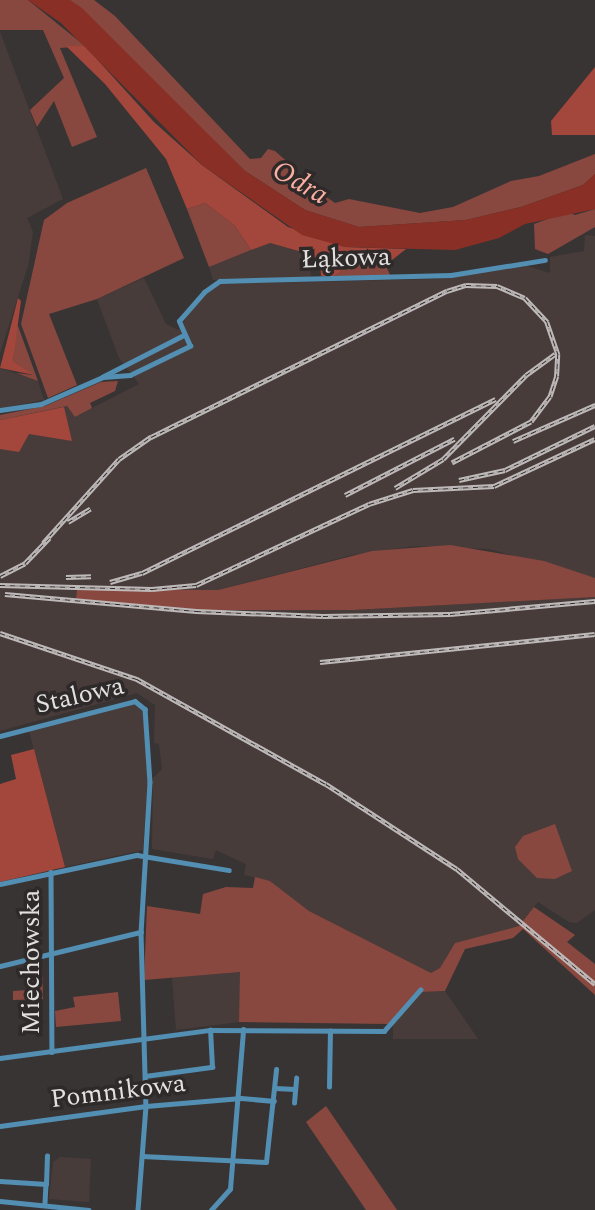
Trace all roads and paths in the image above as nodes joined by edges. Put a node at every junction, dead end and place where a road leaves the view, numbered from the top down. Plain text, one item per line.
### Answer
1 (545, 260) dead end
2 (185, 335) junction
3 (121, 367) junction
4 (130, 375) junction
5 (121, 376) junction
6 (103, 377) junction
7 (0, 410) edge
8 (0, 736) edge
9 (146, 855) junction
10 (229, 870) dead end
11 (51, 872) junction
12 (0, 884) edge
13 (141, 932) junction
14 (48, 953) junction
15 (0, 966) edge
16 (420, 990) dead end
17 (210, 1030) junction
18 (243, 1030) junction
19 (330, 1031) junction
20 (142, 1040) junction
21 (52, 1052) junction
22 (0, 1058) edge
23 (276, 1070) dead end
24 (145, 1076) junction
25 (296, 1077) dead end
26 (329, 1087) dead end
27 (275, 1088) junction
28 (295, 1089) junction
29 (241, 1098) junction
30 (274, 1101) junction
31 (295, 1103) dead end
32 (146, 1107) junction
33 (0, 1126) edge
34 (47, 1156) dead end
35 (142, 1156) junction
36 (234, 1160) junction
37 (0, 1181) edge
38 (46, 1184) junction
39 (0, 1201) edge
40 (46, 1205) junction
41 (89, 1210) edge
42 (138, 1210) edge
43 (211, 1210) edge

1 - 2 street, Łąkowa
2 - 3 street, Łąkowa
2 - 4 street, Łąkowa
3 - 4 street
3 - 5 street
3 - 6 street, Łąkowa
4 - 5 street, Łąkowa
5 - 6 street, Łąkowa
6 - 7 street, Łąkowa
8 - 9 street, Stalowa
9 - 10 street
9 - 11 street
9 - 13 street
11 - 12 street
11 - 14 street, Miechowska
13 - 14 street
13 - 20 street
14 - 15 street
14 - 21 street, Miechowska
16 - 19 street
17 - 18 street
17 - 20 street
17 - 24 street
18 - 19 street
18 - 29 street
19 - 26 street
20 - 21 street
20 - 24 street
21 - 22 street
23 - 27 street
24 - 32 street
25 - 28 street
27 - 28 street
27 - 30 street
28 - 31 street
29 - 30 street, Pomnikowa
29 - 32 street, Pomnikowa
29 - 36 street
30 - 36 street
32 - 33 street, Pomnikowa
32 - 35 street
34 - 38 street
35 - 36 street
35 - 42 street
36 - 43 street
37 - 38 street
38 - 40 street
39 - 40 street
40 - 41 street

